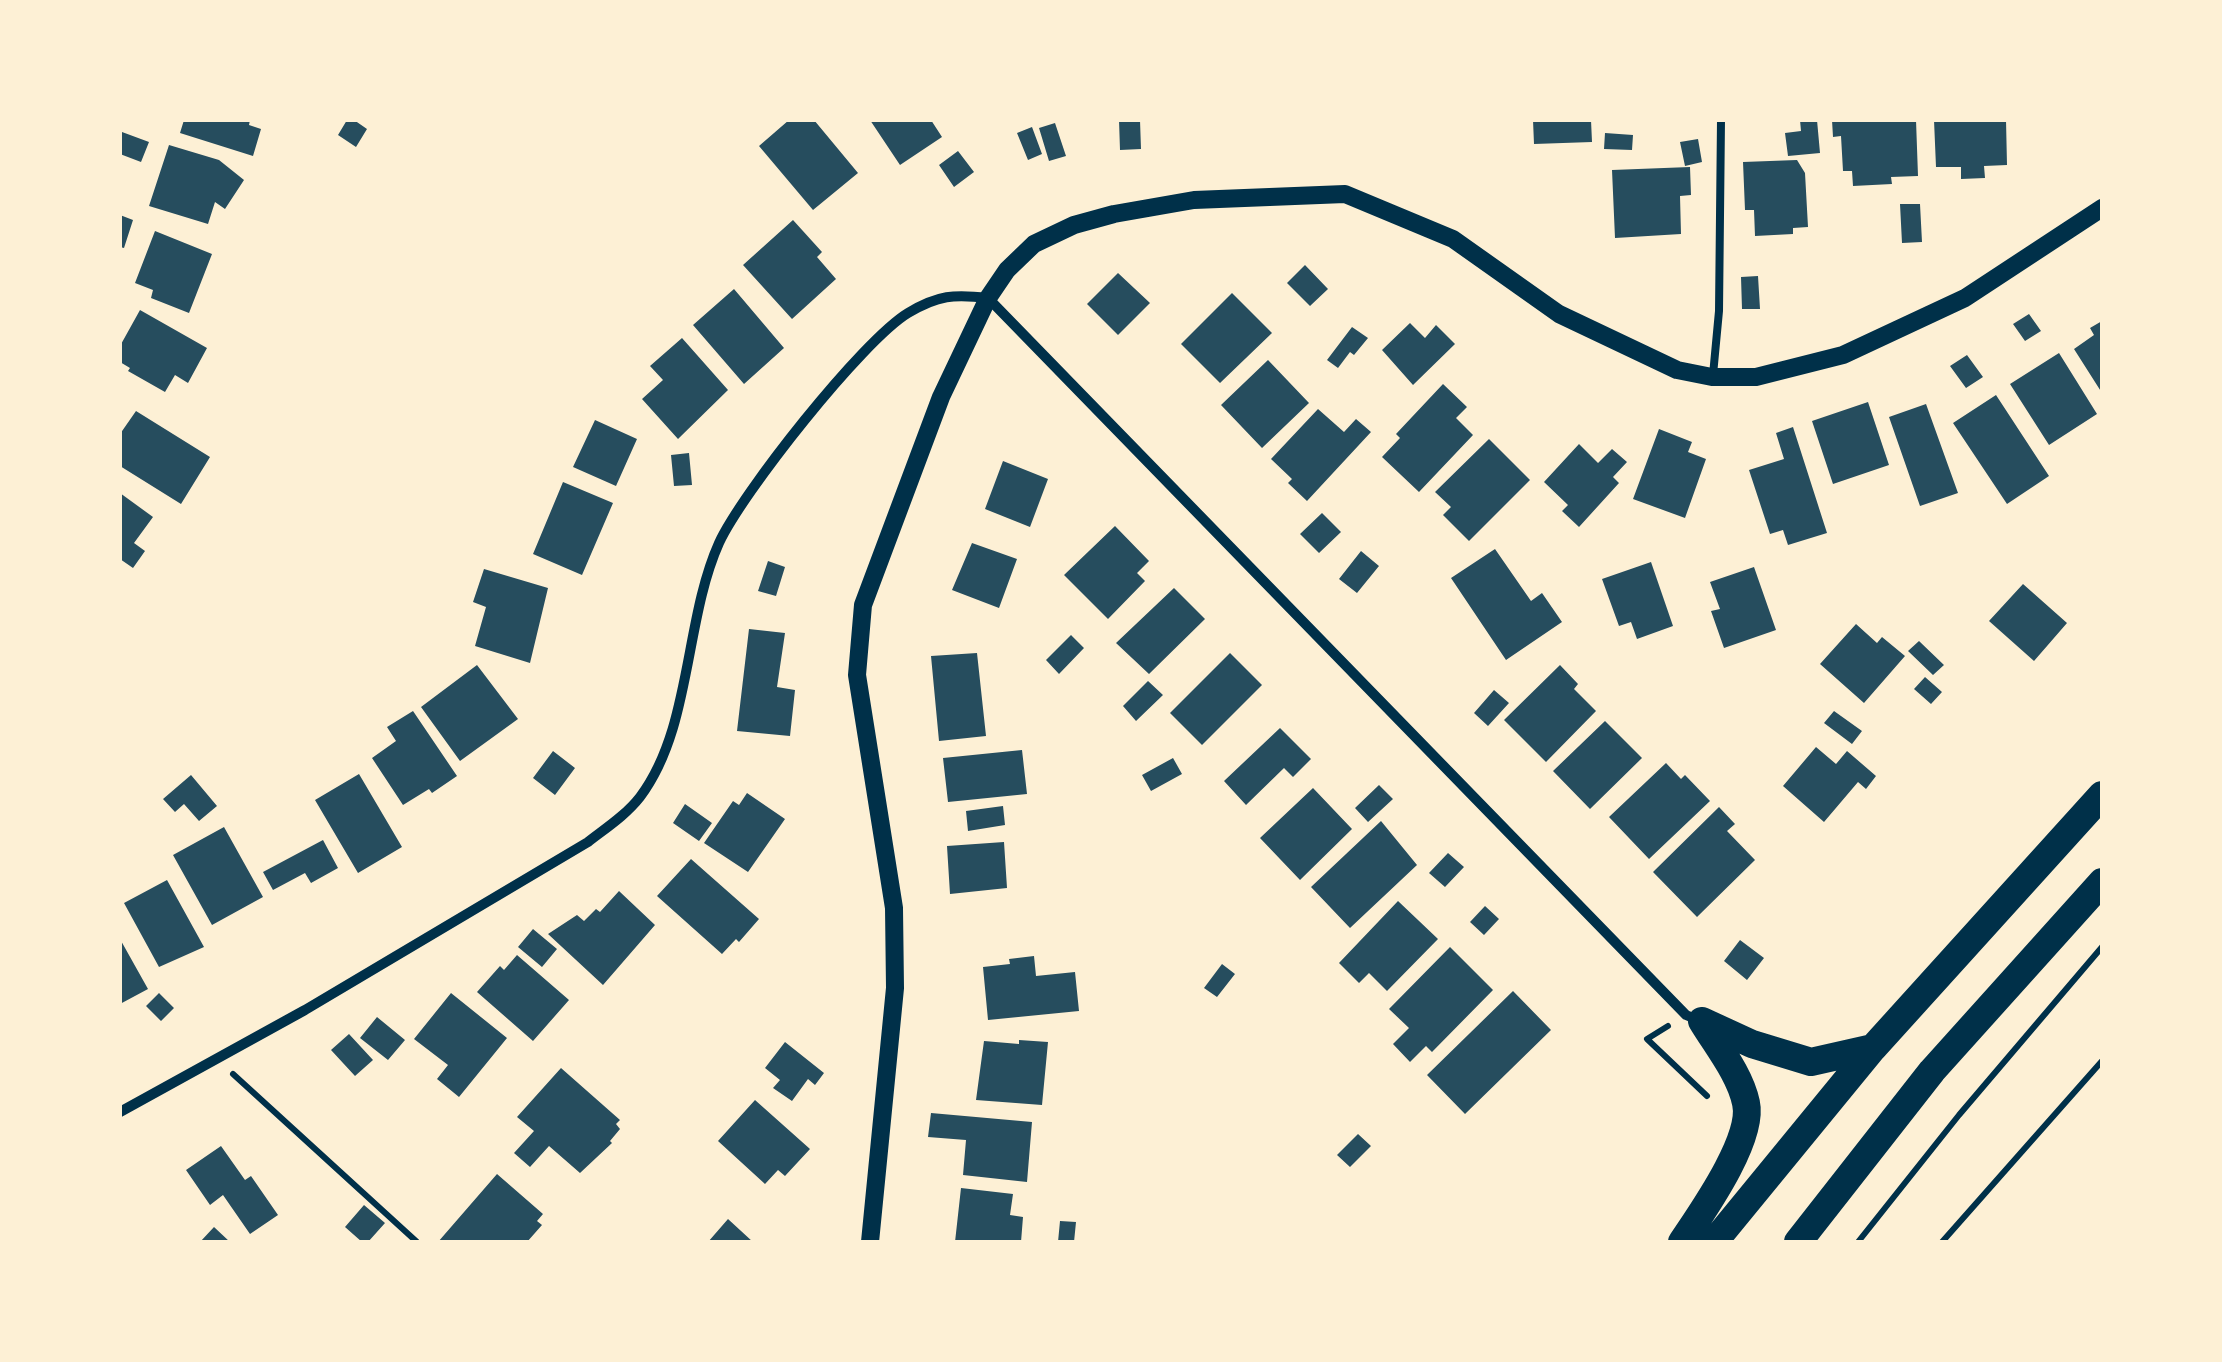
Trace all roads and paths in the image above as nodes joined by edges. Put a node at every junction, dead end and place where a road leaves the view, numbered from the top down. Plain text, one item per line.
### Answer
1 (1720, 120) edge
2 (2102, 208) edge
3 (988, 298) junction
4 (1712, 377) junction
5 (2102, 795) edge
6 (2102, 882) edge
7 (2102, 947) edge
8 (1694, 1018) junction
9 (1872, 1048) junction
10 (216, 1059) junction
11 (2102, 1061) edge
12 (1720, 1108) dead end
13 (120, 1112) edge
14 (417, 1242) edge
15 (870, 1242) edge
16 (1682, 1242) edge
17 (1714, 1242) edge
18 (1798, 1242) edge
19 (1858, 1242) edge
20 (1942, 1242) edge

1 - 4 lane
2 - 4 street
3 - 4 street
3 - 8 street
3 - 10 street
3 - 15 street
5 - 9 highway
6 - 18 highway
7 - 19 path
8 - 9 highway
8 - 12 path
8 - 16 highway
9 - 17 highway
10 - 13 street
10 - 14 path
11 - 20 path

